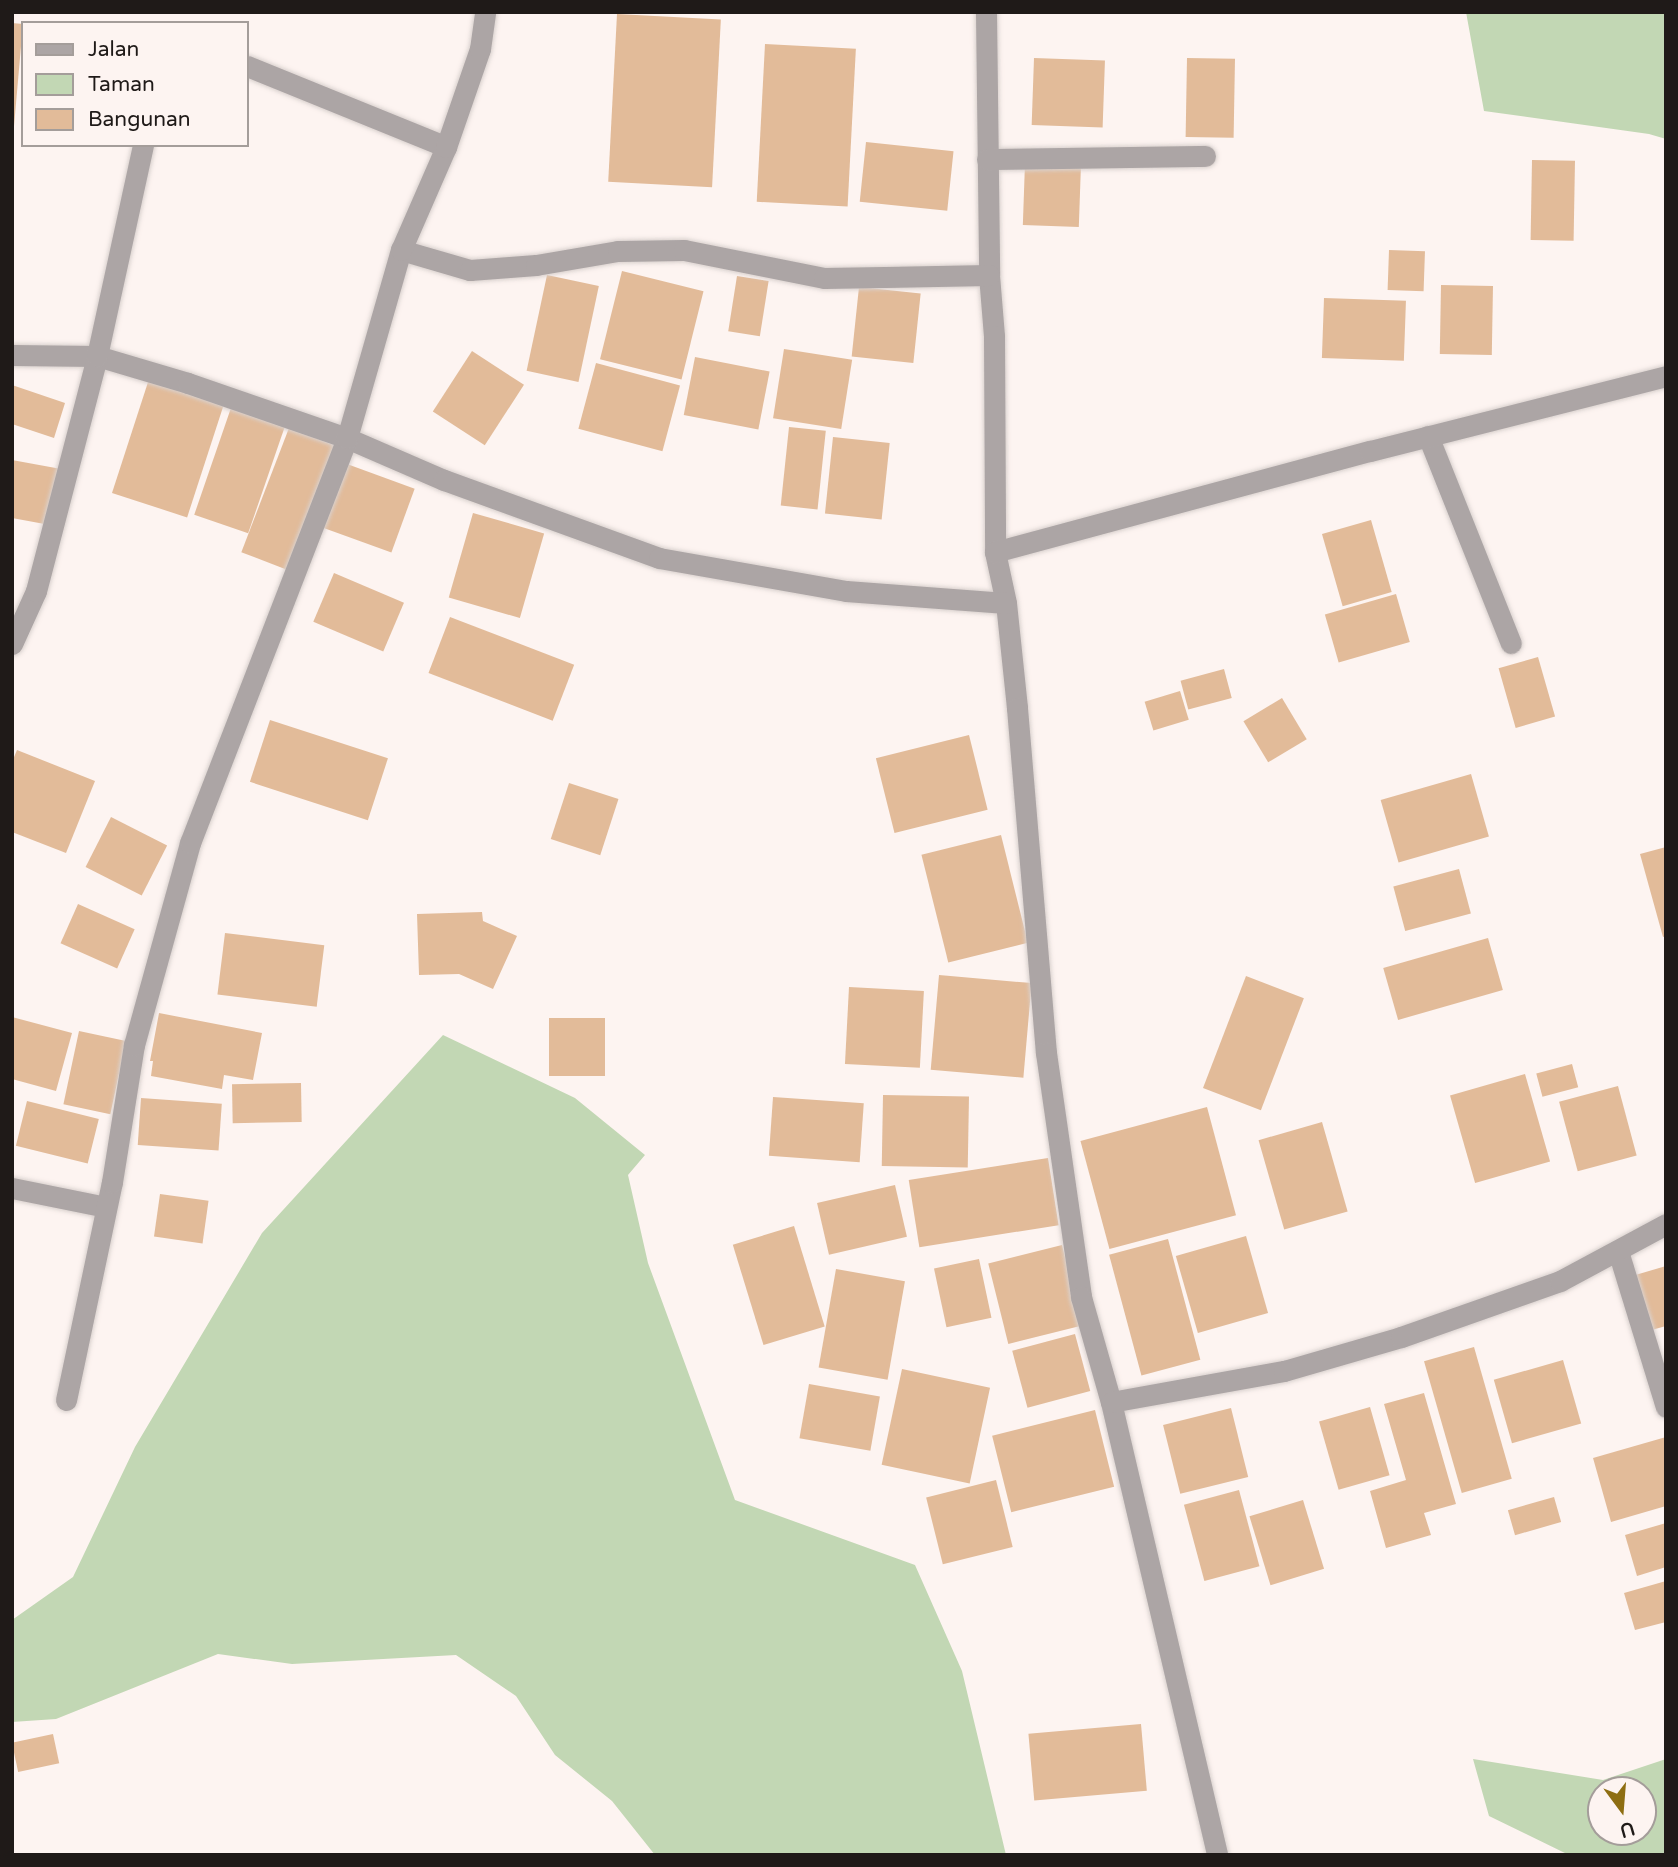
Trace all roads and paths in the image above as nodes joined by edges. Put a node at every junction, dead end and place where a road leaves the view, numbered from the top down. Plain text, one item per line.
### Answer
1 (485, 12) edge
2 (986, 12) edge
3 (248, 66) edge
4 (143, 147) edge
5 (446, 147) junction
6 (1205, 156) dead end
7 (987, 159) junction
8 (401, 250) junction
9 (989, 275) junction
10 (12, 355) edge
11 (97, 356) junction
12 (1666, 376) edge
13 (1428, 436) junction
14 (347, 438) junction
15 (995, 552) junction
16 (1006, 603) junction
17 (1511, 643) dead end
18 (12, 644) edge
19 (12, 1188) edge
20 (106, 1207) junction
21 (1666, 1224) edge
22 (1618, 1251) junction
23 (66, 1400) dead end
24 (1111, 1402) junction
25 (1666, 1407) edge
26 (1217, 1855) edge

1 - 5 street
2 - 7 street
3 - 5 street
4 - 11 street
5 - 8 street
6 - 7 street
7 - 9 street
8 - 9 street
8 - 14 street
9 - 15 street
10 - 11 street
11 - 14 street
11 - 18 street
12 - 13 street
13 - 15 street
13 - 17 street
14 - 16 street
14 - 20 street
15 - 16 street
16 - 24 street
19 - 20 street
20 - 23 street
21 - 22 street
22 - 24 street
22 - 25 street
24 - 26 street

